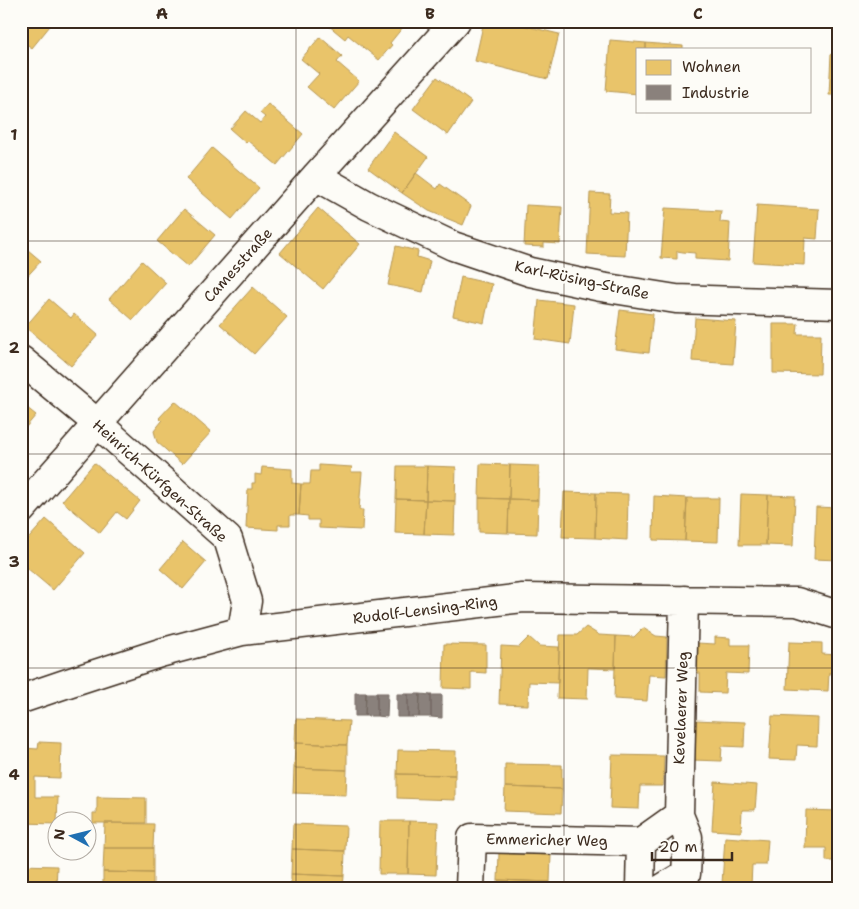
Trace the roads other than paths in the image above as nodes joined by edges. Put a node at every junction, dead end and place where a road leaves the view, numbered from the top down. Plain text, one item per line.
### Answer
1 (456, 21) edge
2 (316, 176) junction
3 (838, 304) edge
4 (21, 360) edge
5 (97, 423) junction
6 (21, 510) edge
7 (684, 600) junction
8 (838, 615) edge
9 (242, 631) junction
10 (21, 699) edge
11 (679, 815) junction
12 (641, 842) junction
13 (470, 888) edge
14 (640, 888) edge
15 (663, 888) edge

1 - 2 street, Camesstraße
2 - 3 street, Karl-Rüsing-Straße
2 - 5 street, Camesstraße
4 - 5 street, Heinrich-Kürfgen-Straße
5 - 6 street, Camesstraße
5 - 9 street, Heinrich-Kürfgen-Straße
7 - 8 street, Rudolf-Lensing-Ring
7 - 9 street, Rudolf-Lensing-Ring
7 - 11 street, Kevelaerer Weg
9 - 10 street, Rudolf-Lensing-Ring
11 - 12 street
11 - 15 street, Kevelaerer Weg
12 - 13 street, Emmericher Weg
12 - 14 street

